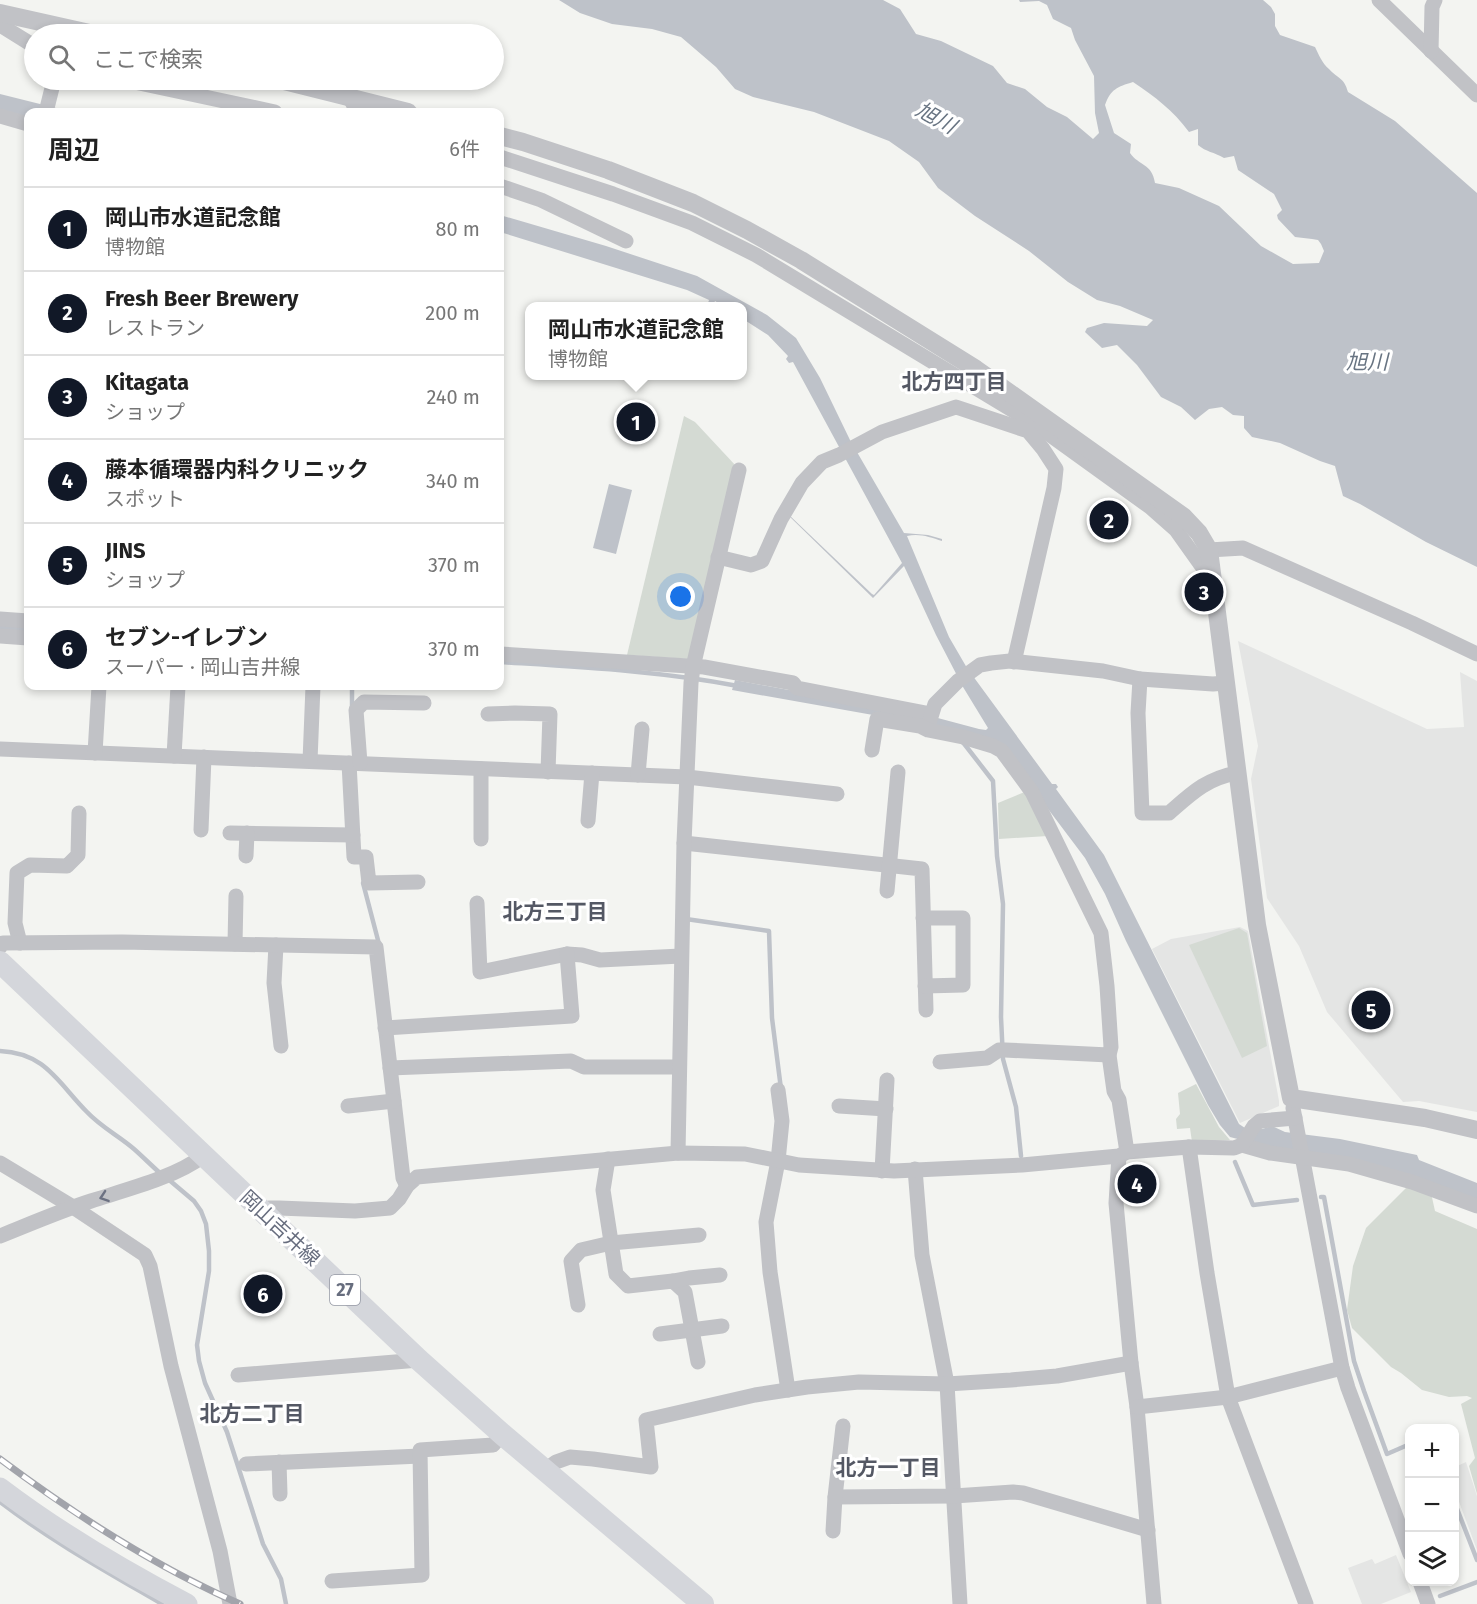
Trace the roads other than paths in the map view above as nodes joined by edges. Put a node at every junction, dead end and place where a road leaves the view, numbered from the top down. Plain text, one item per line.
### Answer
1 (1379, 0) edge
2 (1435, 0) edge
3 (0, 13) edge
4 (49, 24) edge
5 (0, 25) edge
6 (24, 40) edge
7 (1431, 51) junction
8 (52, 90) edge
9 (172, 90) edge
10 (319, 90) edge
11 (1477, 95) edge
12 (350, 98) junction
13 (47, 108) edge
14 (256, 108) edge
15 (355, 108) edge
16 (391, 108) edge
17 (0, 116) edge
18 (24, 123) edge
19 (504, 137) edge
20 (504, 158) edge
21 (504, 187) edge
22 (626, 241) dead end
23 (1030, 427) junction
24 (739, 470) dead end
25 (1209, 550) junction
26 (718, 557) junction
27 (1213, 582) junction
28 (0, 619) edge
29 (24, 621) edge
30 (0, 636) edge
31 (24, 638) edge
32 (504, 654) edge
33 (1477, 654) edge
34 (1014, 662) junction
35 (693, 674) junction
36 (1140, 679) junction
37 (1225, 683) junction
38 (99, 690) edge
39 (178, 690) edge
40 (313, 690) edge
41 (424, 703) dead end
42 (488, 714) dead end
43 (930, 721) junction
44 (642, 729) dead end
45 (0, 749) edge
46 (872, 750) dead end
47 (94, 753) junction
48 (174, 756) junction
49 (204, 757) junction
50 (310, 761) junction
51 (354, 763) junction
52 (481, 769) junction
53 (548, 772) junction
54 (898, 772) dead end
55 (592, 773) junction
56 (1236, 773) junction
57 (638, 775) junction
58 (691, 777) junction
59 (837, 794) dead end
60 (79, 813) dead end
61 (588, 820) dead end
62 (201, 830) dead end
63 (230, 833) dead end
64 (246, 833) junction
65 (353, 835) junction
66 (481, 839) dead end
67 (688, 843) junction
68 (246, 856) dead end
69 (888, 865) junction
70 (418, 882) dead end
71 (886, 891) dead end
72 (236, 896) dead end
73 (477, 903) dead end
74 (923, 918) junction
75 (20, 943) junction
76 (235, 944) junction
77 (276, 945) junction
78 (0, 947) edge
79 (567, 954) junction
80 (681, 956) junction
81 (0, 962) edge
82 (925, 986) junction
83 (926, 1010) dead end
84 (389, 1028) junction
85 (281, 1046) dead end
86 (1109, 1055) junction
87 (940, 1062) dead end
88 (393, 1067) junction
89 (679, 1067) junction
90 (887, 1080) dead end
91 (778, 1090) dead end
92 (1291, 1098) junction
93 (394, 1101) junction
94 (348, 1106) dead end
95 (839, 1106) dead end
96 (886, 1109) junction
97 (1296, 1125) junction
98 (1477, 1130) edge
99 (1243, 1144) junction
100 (1189, 1147) junction
101 (678, 1153) junction
102 (1123, 1154) junction
103 (1302, 1154) junction
104 (203, 1156) junction
105 (608, 1159) junction
106 (778, 1161) junction
107 (0, 1163) edge
108 (915, 1169) junction
109 (882, 1171) junction
110 (407, 1186) junction
111 (1477, 1206) edge
112 (73, 1207) junction
113 (263, 1211) junction
114 (699, 1235) dead end
115 (0, 1236) edge
116 (611, 1243) junction
117 (720, 1275) dead end
118 (673, 1281) junction
119 (578, 1305) dead end
120 (722, 1326) dead end
121 (692, 1329) junction
122 (660, 1334) dead end
123 (419, 1360) junction
124 (698, 1362) dead end
125 (1131, 1363) junction
126 (1342, 1368) junction
127 (238, 1375) dead end
128 (947, 1384) junction
129 (788, 1390) junction
130 (1228, 1397) junction
131 (1137, 1407) junction
132 (843, 1426) dead end
133 (502, 1434) junction
134 (420, 1456) junction
135 (279, 1462) junction
136 (246, 1464) dead end
137 (545, 1470) junction
138 (0, 1488) edge
139 (280, 1494) dead end
140 (954, 1496) junction
141 (835, 1497) junction
142 (1148, 1530) junction
143 (833, 1531) dead end
144 (1405, 1541) edge
145 (332, 1581) dead end
146 (1422, 1586) edge
147 (187, 1604) edge
148 (230, 1604) edge
149 (703, 1604) edge
150 (960, 1604) edge
151 (1154, 1604) edge
152 (1306, 1604) edge
153 (1428, 1604) edge

1 - 7 street
2 - 7 street
3 - 4 street
5 - 6 street
7 - 11 street
8 - 13 street
9 - 14 street
10 - 12 street
12 - 15 street
12 - 16 street
17 - 18 street
19 - 25 street
20 - 23 street
21 - 22 street
23 - 26 street
23 - 27 street
23 - 34 street
24 - 26 street
25 - 27 street
25 - 33 street
26 - 35 street
27 - 37 street
28 - 29 street
30 - 31 street
32 - 35 street
34 - 36 street
34 - 43 street
35 - 43 street
35 - 58 street
36 - 37 street
36 - 56 street
37 - 56 street
38 - 47 street
39 - 48 street
40 - 50 street
41 - 51 street
42 - 53 street
43 - 46 street
43 - 86 street
44 - 57 street
45 - 47 street
47 - 48 street
48 - 49 street
49 - 50 street
49 - 62 street
50 - 51 street
51 - 52 street
51 - 65 street
52 - 53 street
52 - 66 street
53 - 55 street
54 - 69 street
55 - 57 street
55 - 61 street
56 - 92 street
57 - 58 street
58 - 59 street
58 - 67 street
60 - 75 street
63 - 64 street
64 - 65 street
64 - 68 street
65 - 70 street
67 - 69 street
67 - 80 street
69 - 71 street
69 - 74 street
72 - 76 street
73 - 79 street
74 - 82 street
74 - 82 street
75 - 76 street
75 - 78 street
76 - 77 street
77 - 84 street
77 - 85 street
79 - 80 street
79 - 84 street
80 - 89 street
81 - 104 main road, 岡山吉井線 / 27
82 - 83 street
84 - 88 street
86 - 87 street
86 - 102 street
88 - 89 street
88 - 93 street
89 - 101 street
90 - 96 street
91 - 106 street
92 - 97 street
92 - 98 street
93 - 94 street
93 - 110 street
95 - 96 street
96 - 109 street
97 - 99 street
97 - 103 street
99 - 100 street
99 - 103 street
100 - 102 street
100 - 130 street
101 - 105 street
101 - 106 street
102 - 108 street
102 - 125 street
103 - 111 street
103 - 126 street
104 -> 112 street
104 - 113 main road, 岡山吉井線 / 27
105 - 110 street
105 - 116 street
106 - 109 street
106 - 129 street
107 - 112 street
108 - 109 street
108 - 128 street
110 - 113 street
112 - 115 street
112 - 148 street
113 - 123 main road, 岡山吉井線 / 27
114 - 116 street
116 - 118 street
116 - 119 street
117 - 118 street
118 - 121 street
120 - 121 street
121 - 122 street
121 - 124 street
123 - 127 street
123 - 133 main road, 岡山吉井線 / 27
125 - 128 street
125 - 131 street
126 - 130 street
126 - 144 street
128 - 129 street
128 - 140 street
129 - 137 street
130 - 131 street
130 - 152 street
131 - 142 street
132 - 141 street
133 - 134 street
133 - 137 main road, 岡山吉井線 / 27
134 - 135 street
134 - 145 street
135 - 136 street
135 - 139 street
137 - 149 main road, 岡山吉井線 / 27
138 - 147 main road
140 - 141 street
140 - 142 street
140 - 150 street
141 - 143 street
142 - 151 street
146 - 153 street

